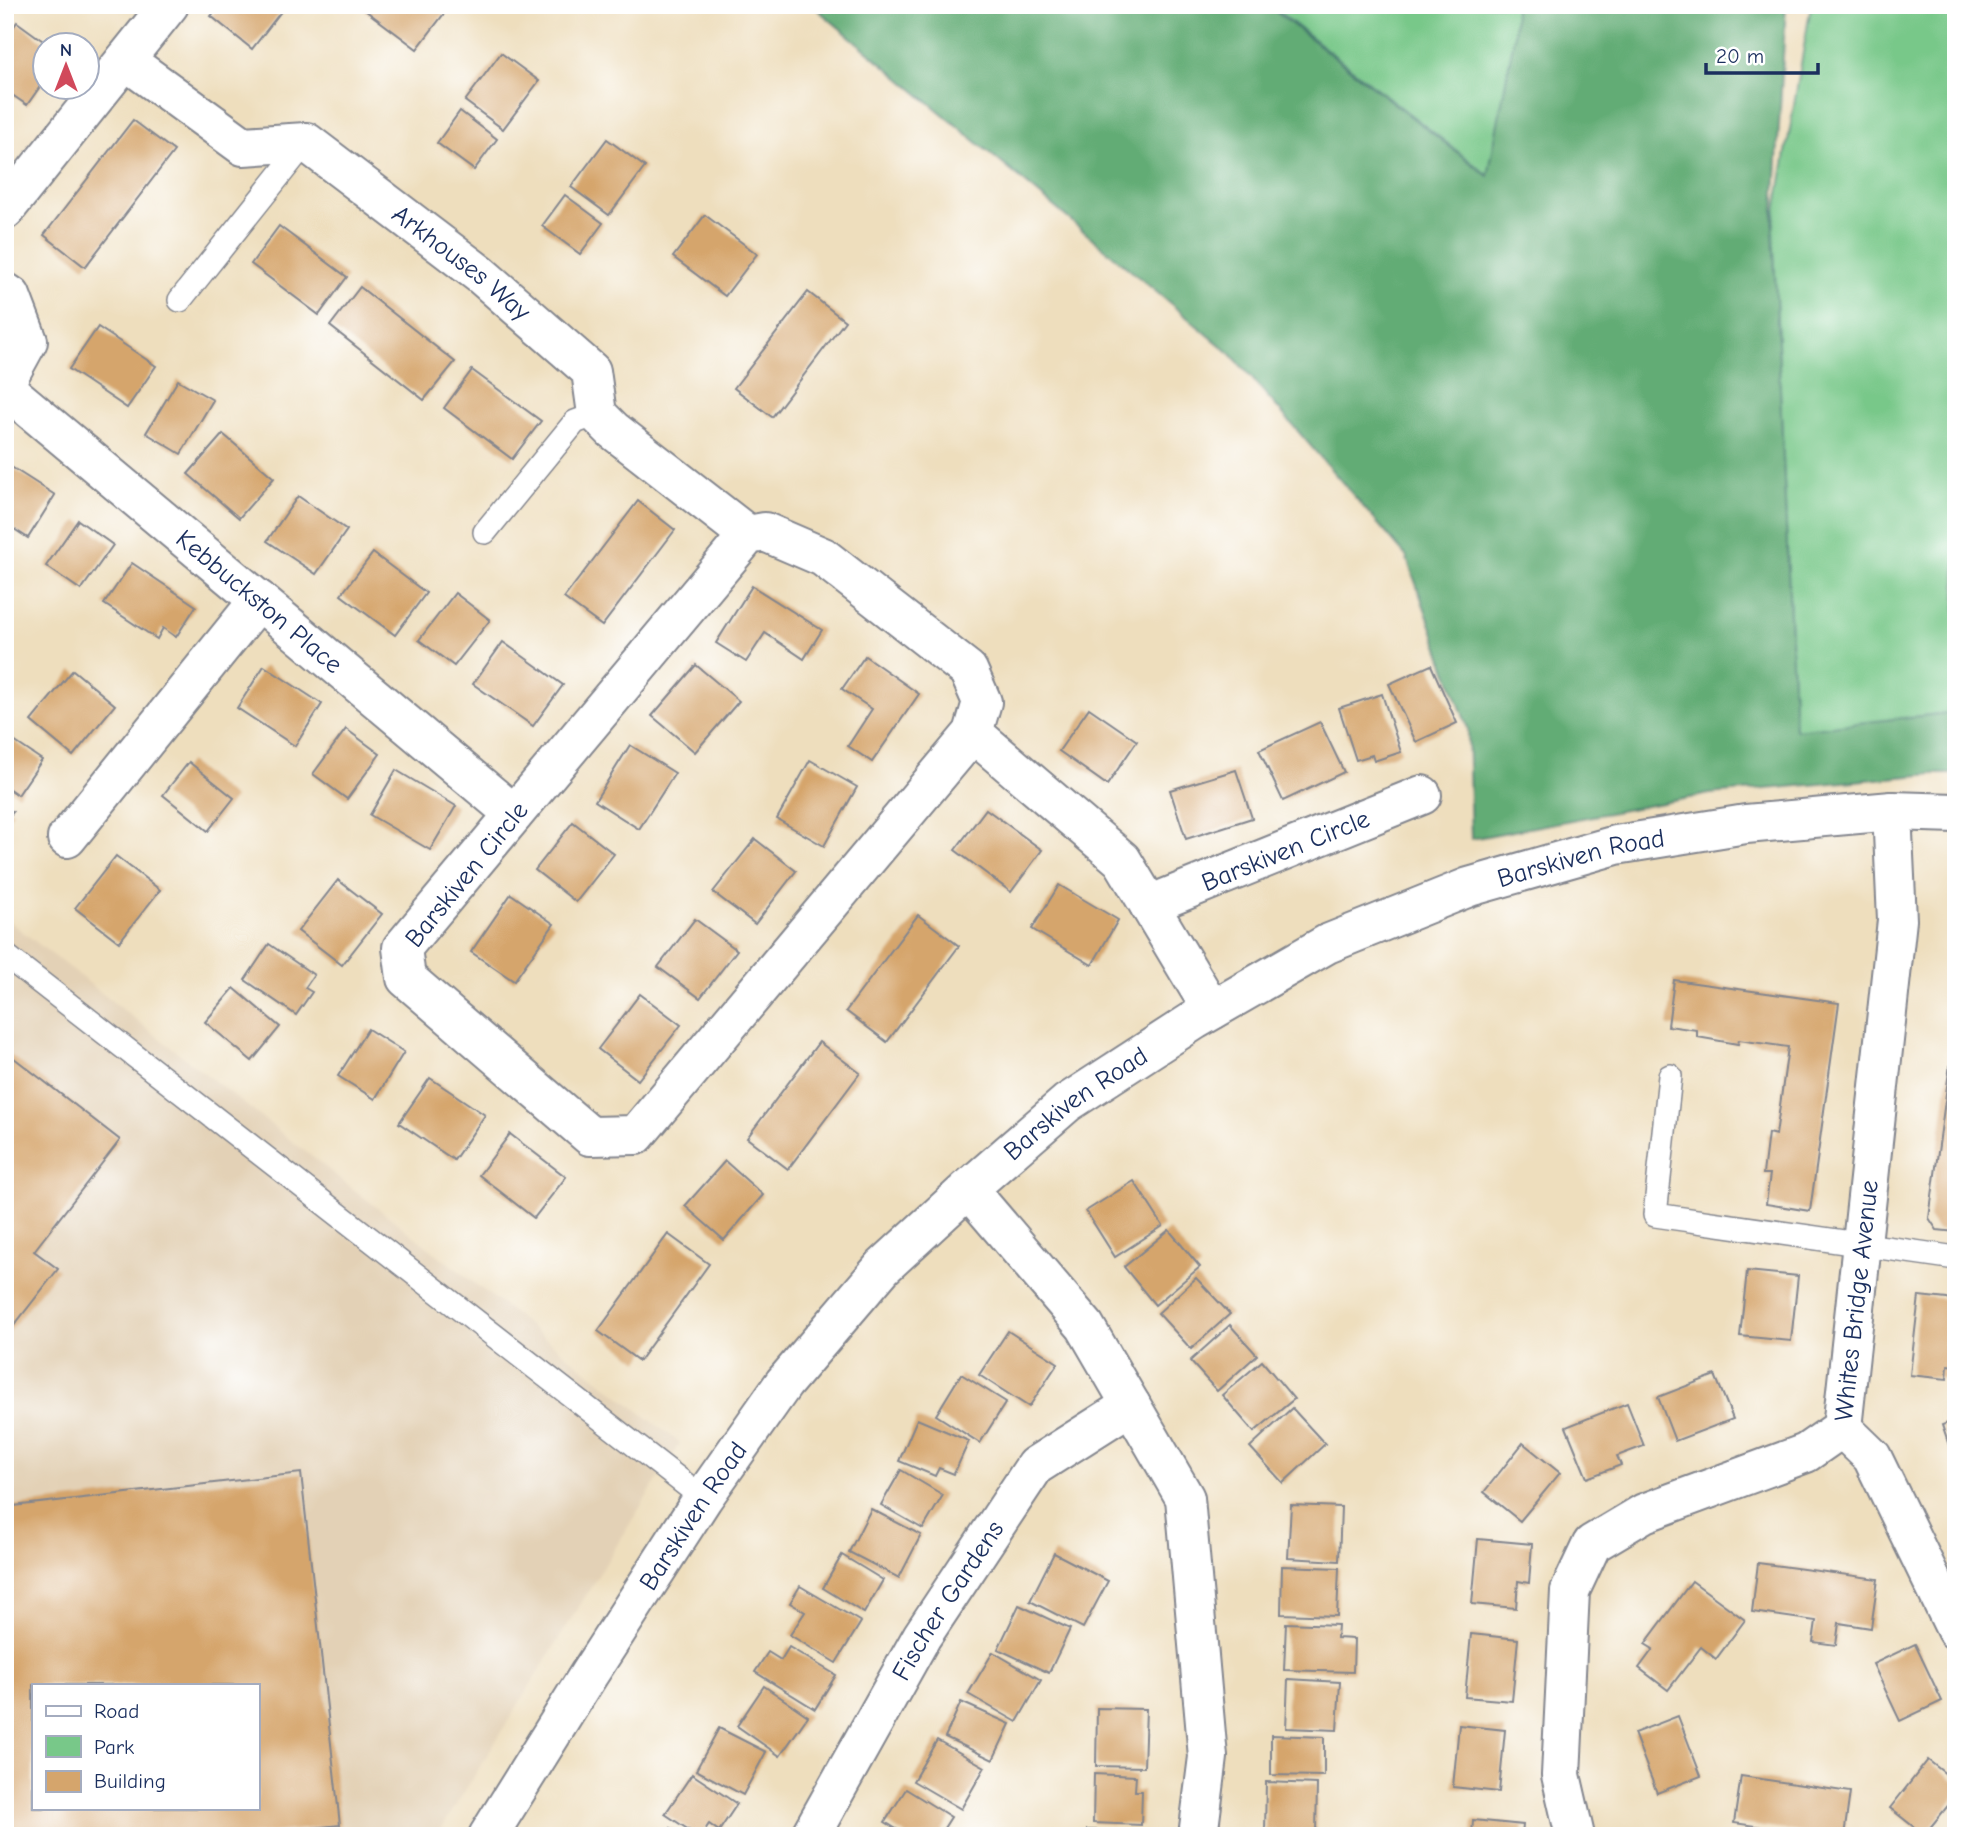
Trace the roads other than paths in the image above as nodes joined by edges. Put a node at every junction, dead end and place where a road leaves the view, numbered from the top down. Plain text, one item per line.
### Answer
1 (169, 5) edge
2 (125, 60) junction
3 (306, 142) junction
4 (5, 210) edge
5 (5, 292) edge
6 (180, 300) dead end
7 (5, 386) edge
8 (597, 414) junction
9 (485, 532) dead end
10 (748, 535) junction
11 (259, 600) junction
12 (974, 733) junction
13 (1422, 795) dead end
14 (1892, 811) junction
15 (1956, 813) edge
16 (514, 814) junction
17 (67, 838) dead end
18 (1149, 905) junction
19 (5, 955) edge
20 (1212, 1010) junction
21 (1671, 1076) dead end
22 (968, 1189) junction
23 (1862, 1243) junction
24 (1956, 1258) edge
25 (1131, 1405) junction
26 (1842, 1428) junction
27 (704, 1499) junction
28 (1956, 1630) edge
29 (488, 1836) edge
30 (810, 1836) edge
31 (1198, 1836) edge
32 (1574, 1836) edge

1 - 2 street
2 - 3 street
2 - 4 street
3 - 6 lane
3 - 8 street, Arkhouses Way
5 - 7 street
7 - 11 street, Kebbuckston Place
8 - 9 lane
8 - 10 street
10 - 12 street, Barskiven Circle
10 - 16 street, Barskiven Circle
11 - 16 street, Kebbuckston Place
11 - 17 street
12 - 16 street, Barskiven Circle
12 - 18 street
13 - 18 street, Barskiven Circle
14 - 15 street, Barskiven Road
14 - 20 street, Barskiven Road
14 - 23 street, Whites Bridge Avenue
18 - 20 street
19 - 27 lane
20 - 22 street, Barskiven Road
21 - 23 lane
22 - 25 street
22 - 27 street, Barskiven Road
23 - 24 lane
23 - 26 street, Whites Bridge Avenue
25 - 30 street, Fischer Gardens
25 - 31 street
26 - 28 street
26 - 32 street, Whites Bridge Avenue
27 - 29 street, Barskiven Road

